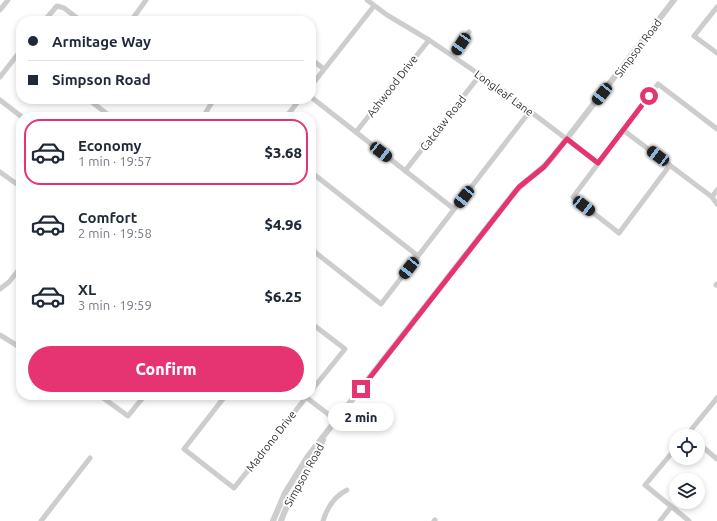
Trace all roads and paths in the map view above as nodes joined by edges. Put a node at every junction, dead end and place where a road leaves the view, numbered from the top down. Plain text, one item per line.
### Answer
1 (8, 0) edge
2 (146, 0) edge
3 (367, 0) edge
4 (674, 0) edge
5 (374, 6) junction
6 (717, 7) edge
7 (0, 10) edge
8 (48, 16) edge
9 (74, 16) edge
10 (135, 16) edge
11 (468, 32) dead end
12 (429, 40) junction
13 (717, 53) edge
14 (16, 56) edge
15 (453, 56) junction
16 (316, 63) edge
17 (324, 69) junction
18 (480, 75) junction
19 (0, 77) edge
20 (316, 79) edge
21 (0, 100) edge
22 (316, 101) edge
23 (94, 104) edge
24 (296, 104) edge
25 (530, 111) junction
26 (16, 112) edge
27 (105, 112) edge
28 (290, 112) edge
29 (717, 129) edge
30 (623, 130) junction
31 (356, 132) junction
32 (567, 139) junction
33 (598, 163) junction
34 (670, 165) junction
35 (405, 171) junction
36 (0, 172) edge
37 (316, 176) edge
38 (16, 183) edge
39 (717, 190) edge
40 (712, 197) junction
41 (717, 204) edge
42 (454, 209) junction
43 (316, 254) edge
44 (418, 256) junction
45 (16, 273) edge
46 (0, 289) edge
47 (316, 327) edge
48 (0, 335) edge
49 (16, 345) edge
50 (316, 385) edge
51 (717, 398) edge
52 (106, 400) edge
53 (141, 400) edge
54 (222, 400) edge
55 (303, 400) edge
56 (311, 400) edge
57 (336, 420) junction
58 (693, 429) edge
59 (328, 430) junction
60 (705, 449) edge
61 (669, 456) edge
62 (90, 458) dead end
63 (717, 459) edge
64 (347, 490) dead end
65 (669, 505) edge
66 (669, 509) edge
67 (674, 509) edge
68 (41, 521) edge
69 (273, 521) edge
70 (281, 521) edge
71 (324, 521) edge
72 (660, 521) edge
73 (689, 521) edge

1 - 7 street
2 - 10 street
3 - 5 street, Longleaf Lane
4 - 32 street, Simpson Road
5 - 12 street, Longleaf Lane
5 - 17 street
6 - 13 street
8 - 9 street
11 - 15 street
12 - 15 street, Longleaf Lane
12 - 31 street, Ashwood Drive
14 - 19 street
15 - 18 street, Longleaf Lane
16 - 17 street
17 - 20 street
18 - 25 street, Longleaf Lane
18 - 35 street, Catclaw Road
21 - 26 street
22 - 31 street
23 - 27 street
24 - 28 street
25 - 32 street, Longleaf Lane
25 - 42 street
29 - 30 street
30 - 33 street
30 - 34 street
31 - 35 street
32 - 33 street, Longleaf Lane
32 - 57 street, Simpson Road
33 - 34 street
34 - 40 street
35 - 42 street
36 - 38 street
37 - 44 street
39 - 40 street
40 - 41 street
42 - 44 street
43 - 44 street
45 - 46 street
47 - 50 street
48 - 49 street
51 - 58 street
52 - 53 street
54 - 55 street, Madrono Drive
56 - 57 street
57 - 59 street, Simpson Road
59 - 69 street, Simpson Road
59 - 70 street, Simpson Road
60 - 63 street
61 - 65 street
62 - 68 street
64 - 71 street
66 - 72 street
67 - 73 street

